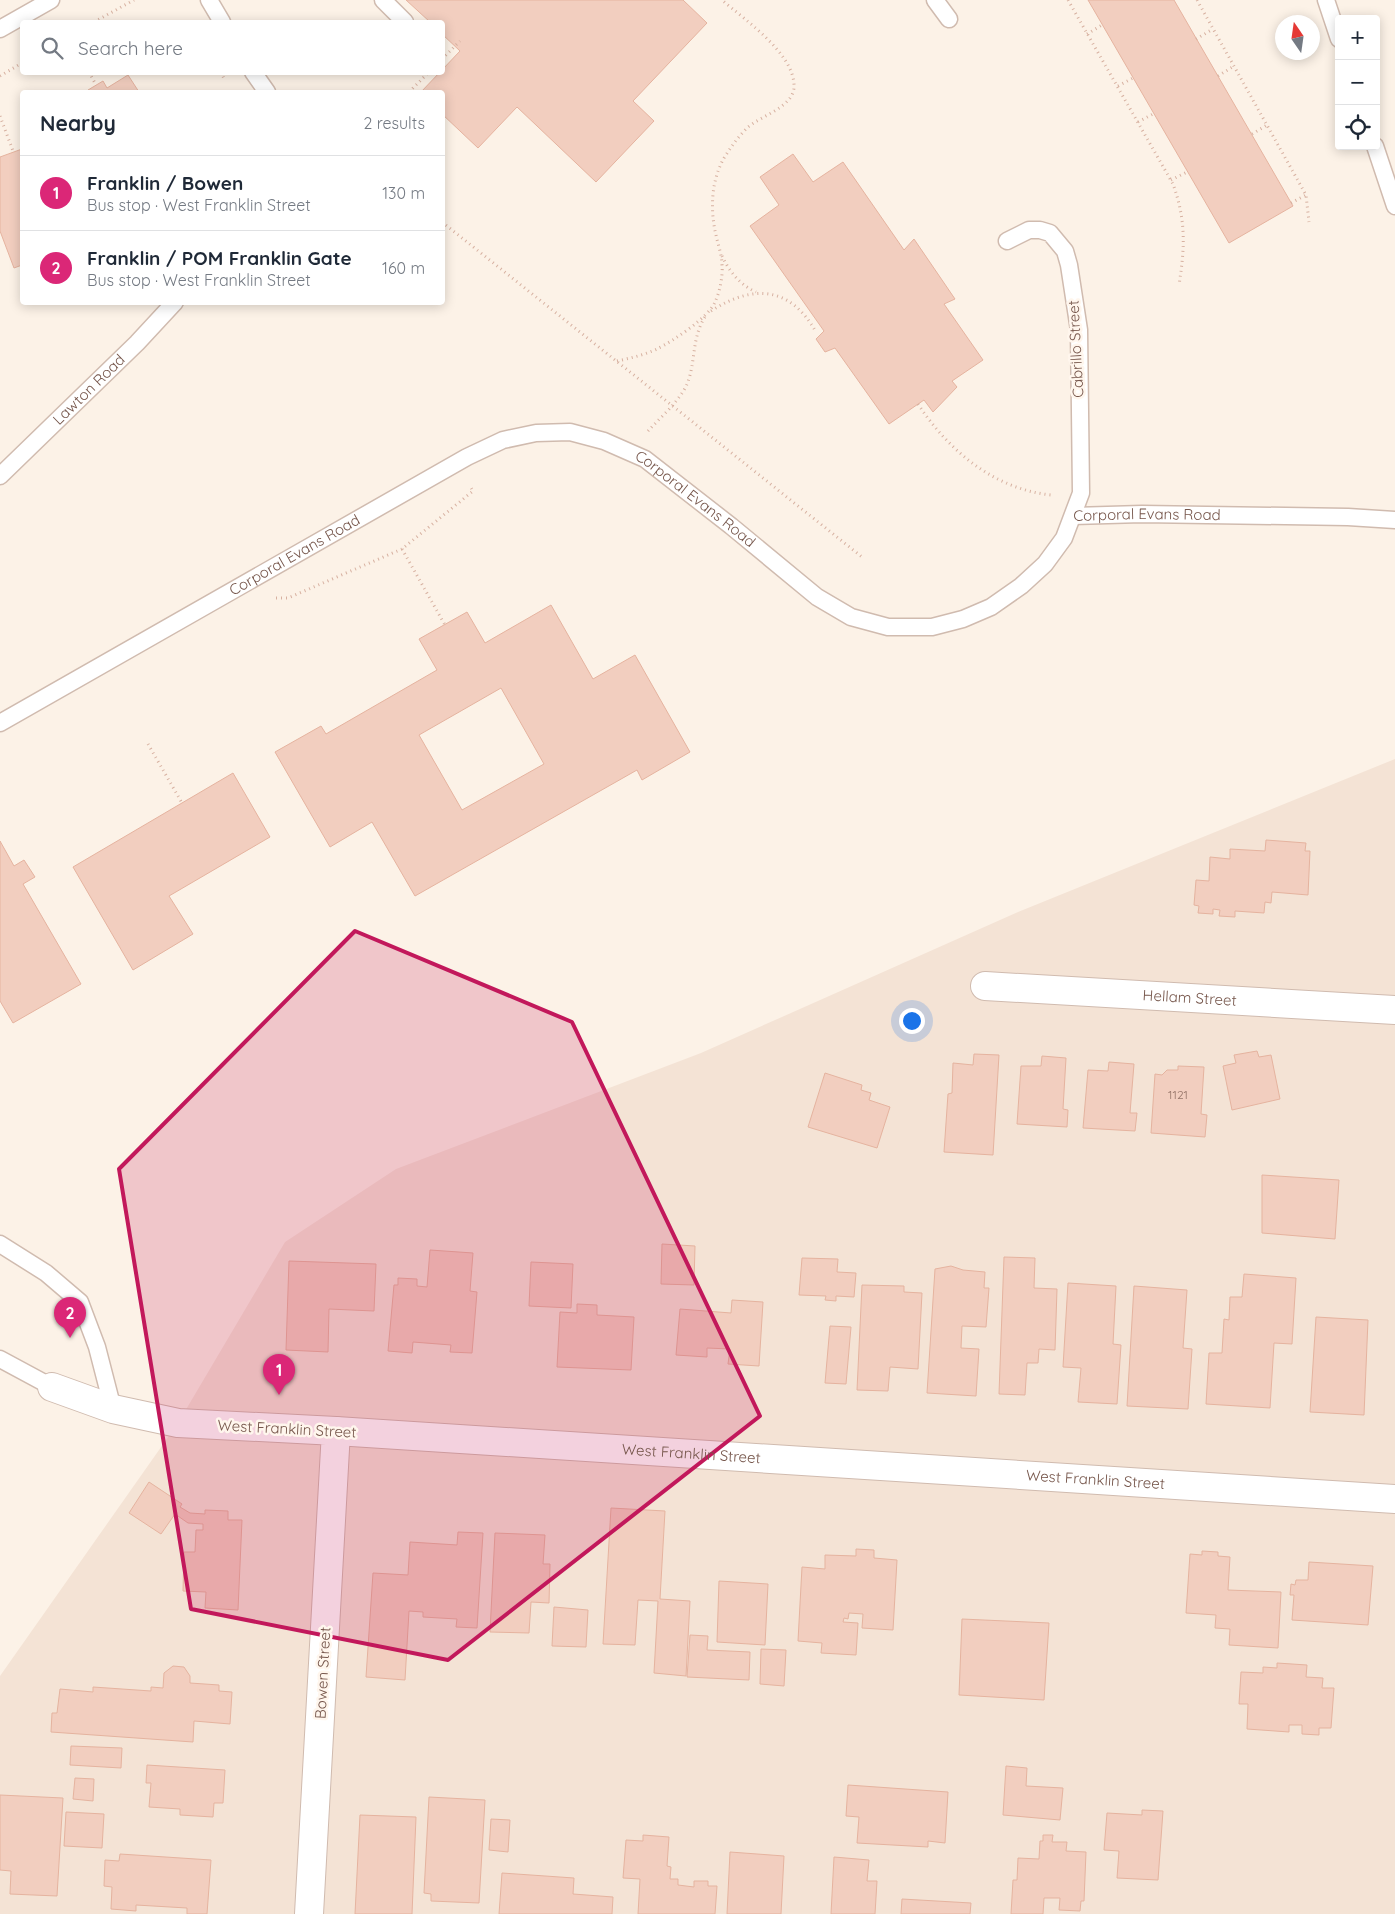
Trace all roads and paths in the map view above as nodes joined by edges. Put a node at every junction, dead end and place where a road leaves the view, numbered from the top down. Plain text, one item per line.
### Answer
1 (51, 0) edge
2 (134, 0) edge
3 (209, 0) edge
4 (383, 0) edge
5 (722, 0) edge
6 (935, 0) edge
7 (1068, 0) edge
8 (1197, 0) edge
9 (1326, 0) edge
10 (949, 19) dead end
11 (98, 20) edge
12 (221, 20) edge
13 (403, 20) edge
14 (1102, 25) dead end
15 (1335, 27) edge
16 (0, 28) edge
17 (1213, 29) junction
18 (1087, 34) junction
19 (1196, 39) dead end
20 (460, 41) dead end
21 (445, 56) edge
22 (20, 64) edge
23 (1234, 66) junction
24 (91, 75) edge
25 (255, 75) edge
26 (426, 75) edge
27 (0, 76) edge
28 (1218, 76) dead end
29 (1133, 78) dead end
30 (96, 85) dead end
31 (1118, 86) junction
32 (266, 90) edge
33 (411, 90) edge
34 (1153, 114) dead end
35 (0, 116) edge
36 (1138, 122) junction
37 (1267, 125) junction
38 (1252, 134) dead end
39 (1376, 150) edge
40 (13, 151) dead end
41 (1187, 172) dead end
42 (1171, 180) junction
43 (1306, 195) junction
44 (1291, 202) dead end
45 (1395, 206) edge
46 (1309, 222) dead end
47 (445, 224) edge
48 (1006, 241) dead end
49 (720, 253) junction
50 (1179, 285) dead end
51 (759, 293) junction
52 (172, 305) edge
53 (707, 313) junction
54 (816, 332) dead end
55 (617, 361) junction
56 (918, 404) dead end
57 (672, 406) junction
58 (648, 431) dead end
59 (0, 476) edge
60 (470, 486) dead end
61 (1080, 496) junction
62 (1073, 516) junction
63 (1395, 520) edge
64 (402, 549) junction
65 (862, 558) dead end
66 (223, 596) junction
67 (445, 625) dead end
68 (0, 723) edge
69 (148, 744) dead end
70 (182, 803) dead end
71 (985, 986) dead end
72 (1395, 1010) edge
73 (0, 1244) edge
74 (0, 1359) edge
75 (52, 1387) joint
76 (113, 1409) junction
77 (336, 1431) junction
78 (1395, 1499) edge
79 (309, 1914) edge

1 - 16 lane
2 - 11 path
3 - 12 lane
4 - 13 lane
5 - 49 path
6 - 10 lane
7 - 18 path
8 - 17 path
9 - 15 lane
14 - 18 path
17 - 19 path
17 - 23 path
18 - 31 path
20 - 21 path
22 - 27 path
23 - 28 path
23 - 37 path
24 - 30 path
25 - 32 lane
26 - 33 path
29 - 31 path
31 - 36 path
34 - 36 path
35 - 40 path
36 - 42 path
37 - 38 path
37 - 43 path
39 - 45 lane
41 - 42 path
42 - 50 path
43 - 44 path
43 - 46 path
47 - 55 path
48 - 61 lane, Cabrillo Street
49 - 51 path
49 - 53 path
51 - 53 path
51 - 54 path
52 - 59 lane, Lawton Road
53 - 55 path
53 - 57 path
55 - 57 path
56 - 61 path
57 - 58 path
57 - 65 path
60 - 64 path
61 - 62 lane, Cabrillo Street
62 - 63 lane, Corporal Evans Road
62 - 66 lane, Corporal Evans Road
64 - 66 path
64 - 67 path
66 - 68 lane, Corporal Evans Road
69 - 70 path
71 - 72 street, Hellam Street
73 - 76 lane
74 - 75 lane, West Franklin Street
75 - 76 street, West Franklin Street
76 - 77 street, West Franklin Street
77 - 78 street, West Franklin Street
77 - 79 street, Bowen Street

